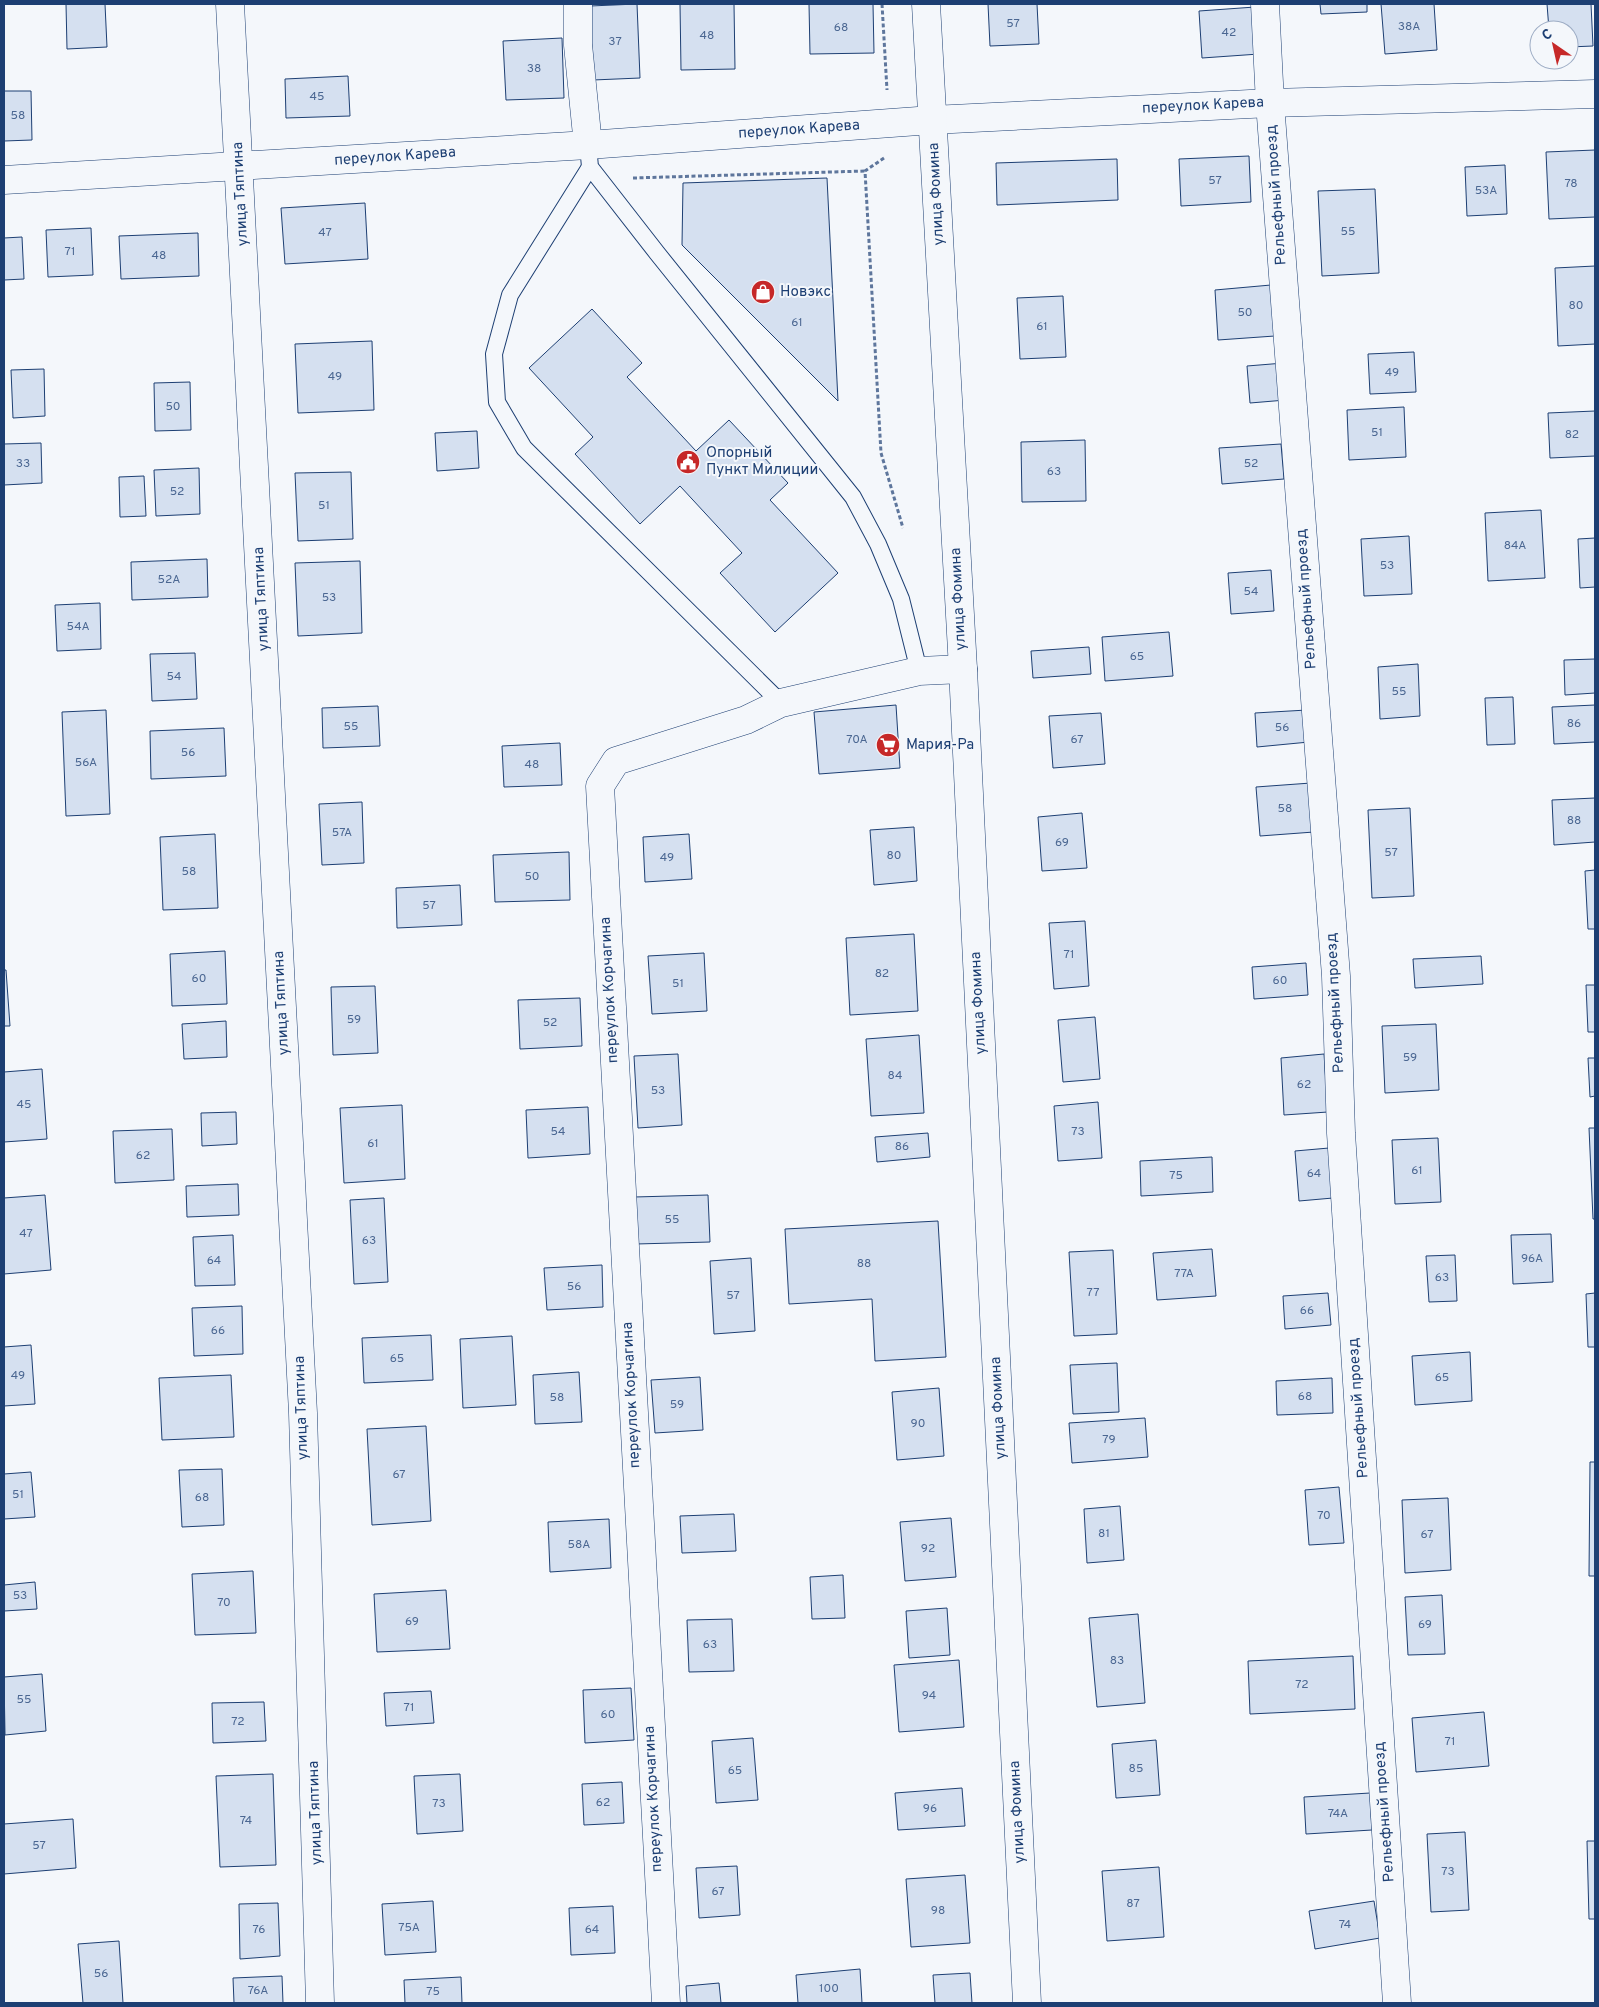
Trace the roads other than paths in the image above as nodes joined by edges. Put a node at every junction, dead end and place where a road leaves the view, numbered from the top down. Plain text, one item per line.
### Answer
1 (230, 4) edge
2 (578, 4) edge
3 (926, 4) edge
4 (1265, 4) edge
5 (1595, 94) edge
6 (1270, 103) junction
7 (932, 120) junction
8 (592, 164) junction
9 (240, 167) junction
10 (4, 180) edge
11 (963, 669) junction
12 (920, 672) junction
13 (781, 703) junction
14 (320, 2003) edge
15 (666, 2003) edge
16 (1027, 2003) edge
17 (1397, 2003) edge

1 - 9 street, улица Тяптина
2 - 8 street
3 - 7 street, улица Фомина
4 - 6 street, Рельефный проезд
5 - 6 street, переулок Карева
6 - 7 street, переулок Карева
6 - 17 street, Рельефный проезд
7 - 8 street, переулок Карева
7 - 11 street, улица Фомина
8 - 9 street, переулок Карева
8 - 12 lane
8 - 13 lane
9 - 10 street, переулок Карева
9 - 14 street, улица Тяптина
11 - 12 street
11 - 16 street, улица Фомина
12 - 13 street
13 - 15 street, переулок Корчагина

